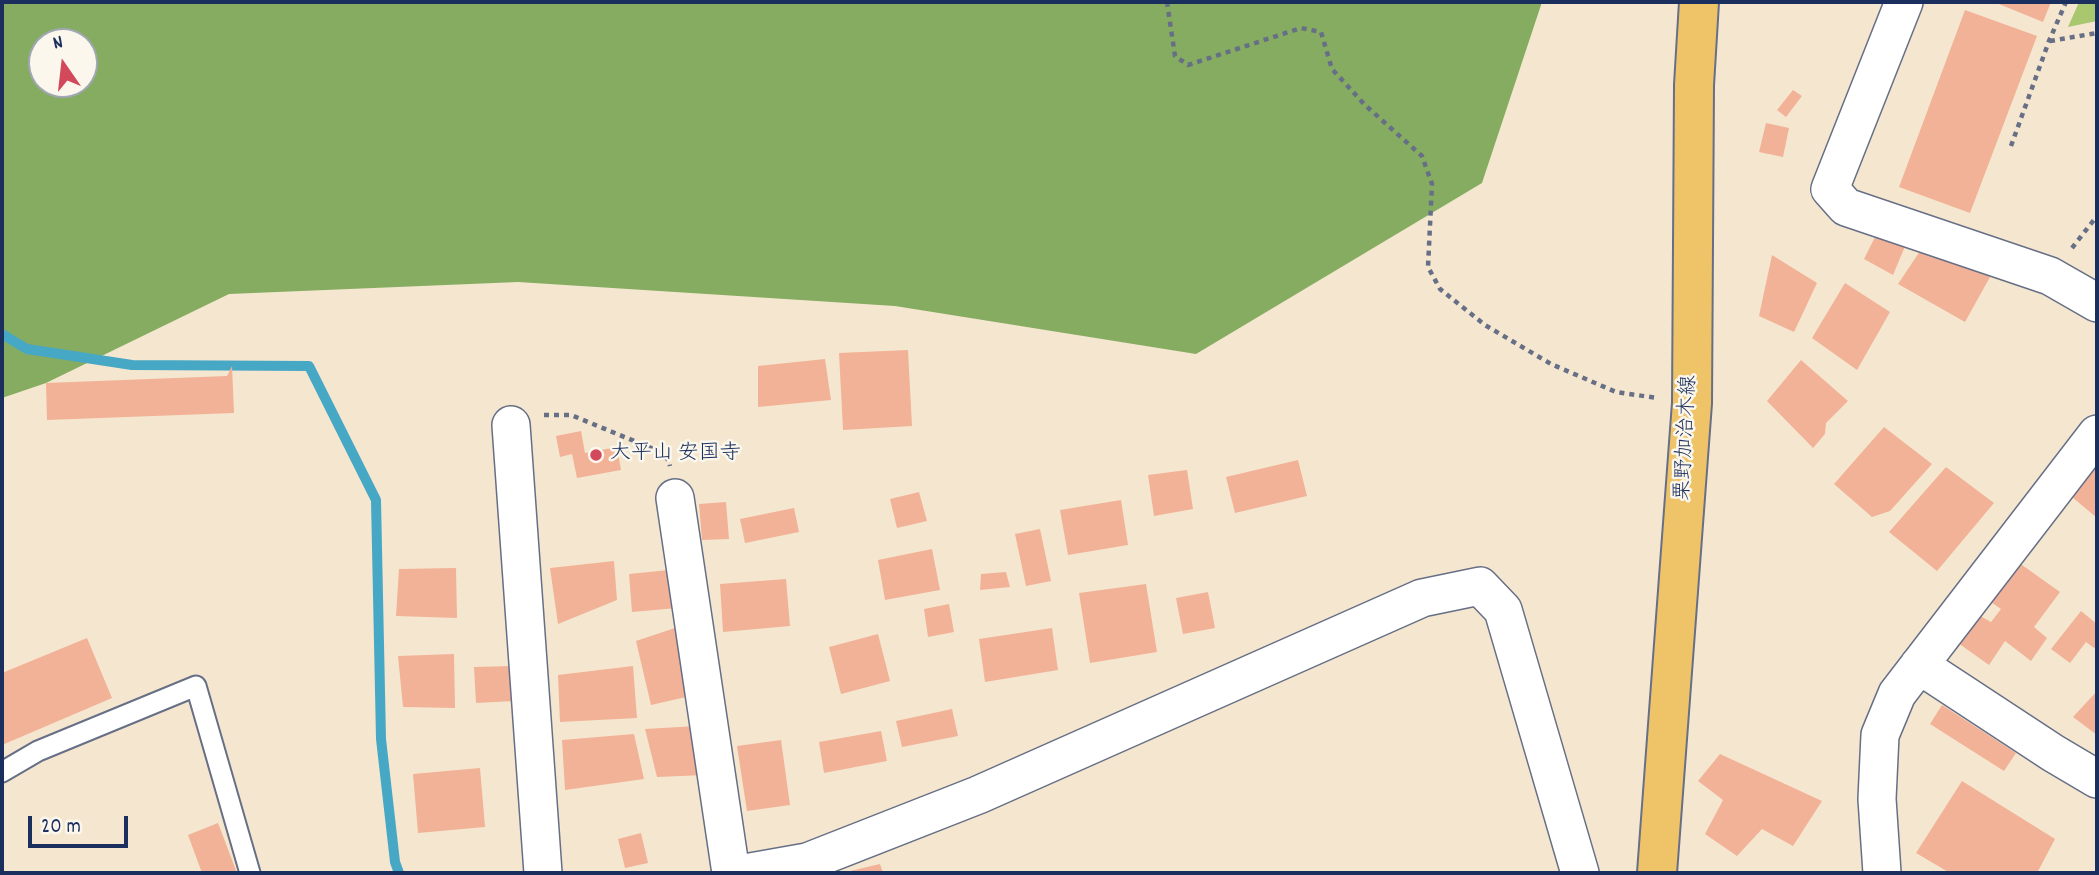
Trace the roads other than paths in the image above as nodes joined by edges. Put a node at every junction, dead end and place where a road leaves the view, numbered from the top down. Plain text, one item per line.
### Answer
1 (1699, 2) edge
2 (1904, 2) edge
3 (2097, 303) edge
4 (511, 425) road end
5 (2097, 434) edge
6 (676, 498) road end
7 (1919, 665) junction
8 (2, 772) edge
9 (2097, 779) edge
10 (250, 873) edge
11 (544, 873) edge
12 (732, 873) edge
13 (746, 873) edge
14 (1580, 873) edge
15 (1657, 873) edge
16 (1881, 873) edge

1 - 15 main road, 栗野加治木線
2 - 3 street
4 - 11 street
5 - 7 street
6 - 12 street
7 - 9 street
7 - 16 street
8 - 10 lane
13 - 14 street

